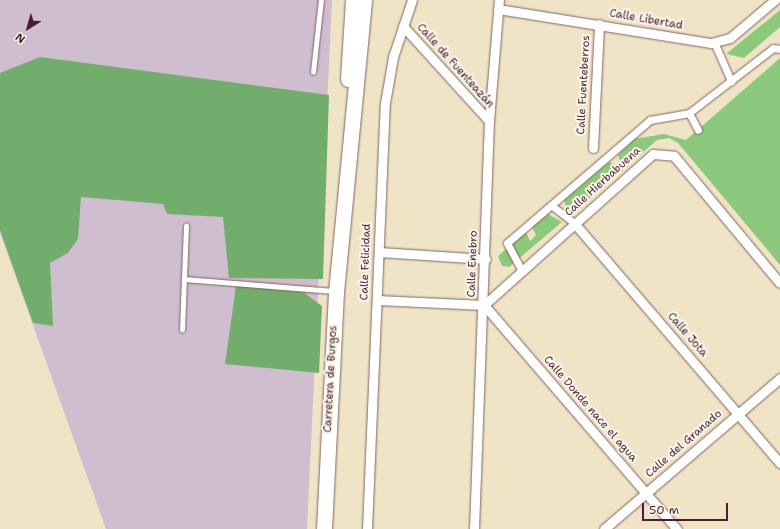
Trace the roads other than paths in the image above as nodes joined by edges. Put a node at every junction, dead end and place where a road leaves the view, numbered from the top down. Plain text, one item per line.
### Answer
1 (321, 0) edge
2 (353, 0) edge
3 (412, 0) edge
4 (775, 0) edge
5 (364, 4) edge
6 (498, 4) edge
7 (599, 24) junction
8 (403, 26) junction
9 (714, 42) junction
10 (780, 49) edge
11 (313, 72) dead end
12 (731, 80) junction
13 (689, 113) junction
14 (489, 121) junction
15 (698, 130) dead end
16 (593, 148) dead end
17 (551, 205) junction
18 (575, 224) junction
19 (186, 226) dead end
20 (341, 230) junction
21 (379, 252) junction
22 (486, 259) junction
23 (522, 271) junction
24 (184, 279) junction
25 (780, 283) edge
26 (336, 292) junction
27 (377, 300) junction
28 (484, 305) junction
29 (182, 330) dead end
30 (780, 378) edge
31 (739, 414) junction
32 (780, 463) edge
33 (646, 492) junction
34 (324, 529) edge
35 (367, 529) edge
36 (474, 529) edge
37 (604, 529) edge
38 (677, 529) edge

1 - 11 lane
2 - 20 highway, Carretera de Burgos
3 - 8 street, Calle Felicidad
4 - 9 street, Calle Libertad
5 - 20 highway, Carretera de Burgos
6 - 7 street, Calle Libertad
6 - 14 street, Calle Enebro
7 - 9 street, Calle Libertad
7 - 16 street, Calle Fuenteberros
8 - 14 street, Calle de Fuenteazán
8 - 21 street, Calle Felicidad
9 - 12 street
10 - 12 street
12 - 13 street
13 - 15 street
13 - 17 street
14 - 22 street, Calle Enebro
17 - 18 street
17 - 23 street
18 - 23 street, Calle Hierbabuena
18 - 25 street, Calle Hierbabuena
18 - 31 street, Calle Jota
19 - 24 lane
20 - 26 highway, Carretera de Burgos
21 - 22 street
21 - 27 street, Calle Felicidad
22 - 28 street, Calle Enebro
23 - 28 street, Calle Hierbabuena
24 - 26 lane
24 - 29 lane
26 - 34 highway, Carretera de Burgos
27 - 28 street
27 - 35 street, Calle Felicidad
28 - 33 street, Calle Donde nace el agua
28 - 36 street, Calle Enebro
30 - 31 street, Calle del Granado
31 - 32 street, Calle Jota
31 - 33 street, Calle del Granado
33 - 37 street, Calle del Granado
33 - 38 street, Calle Donde nace el agua

